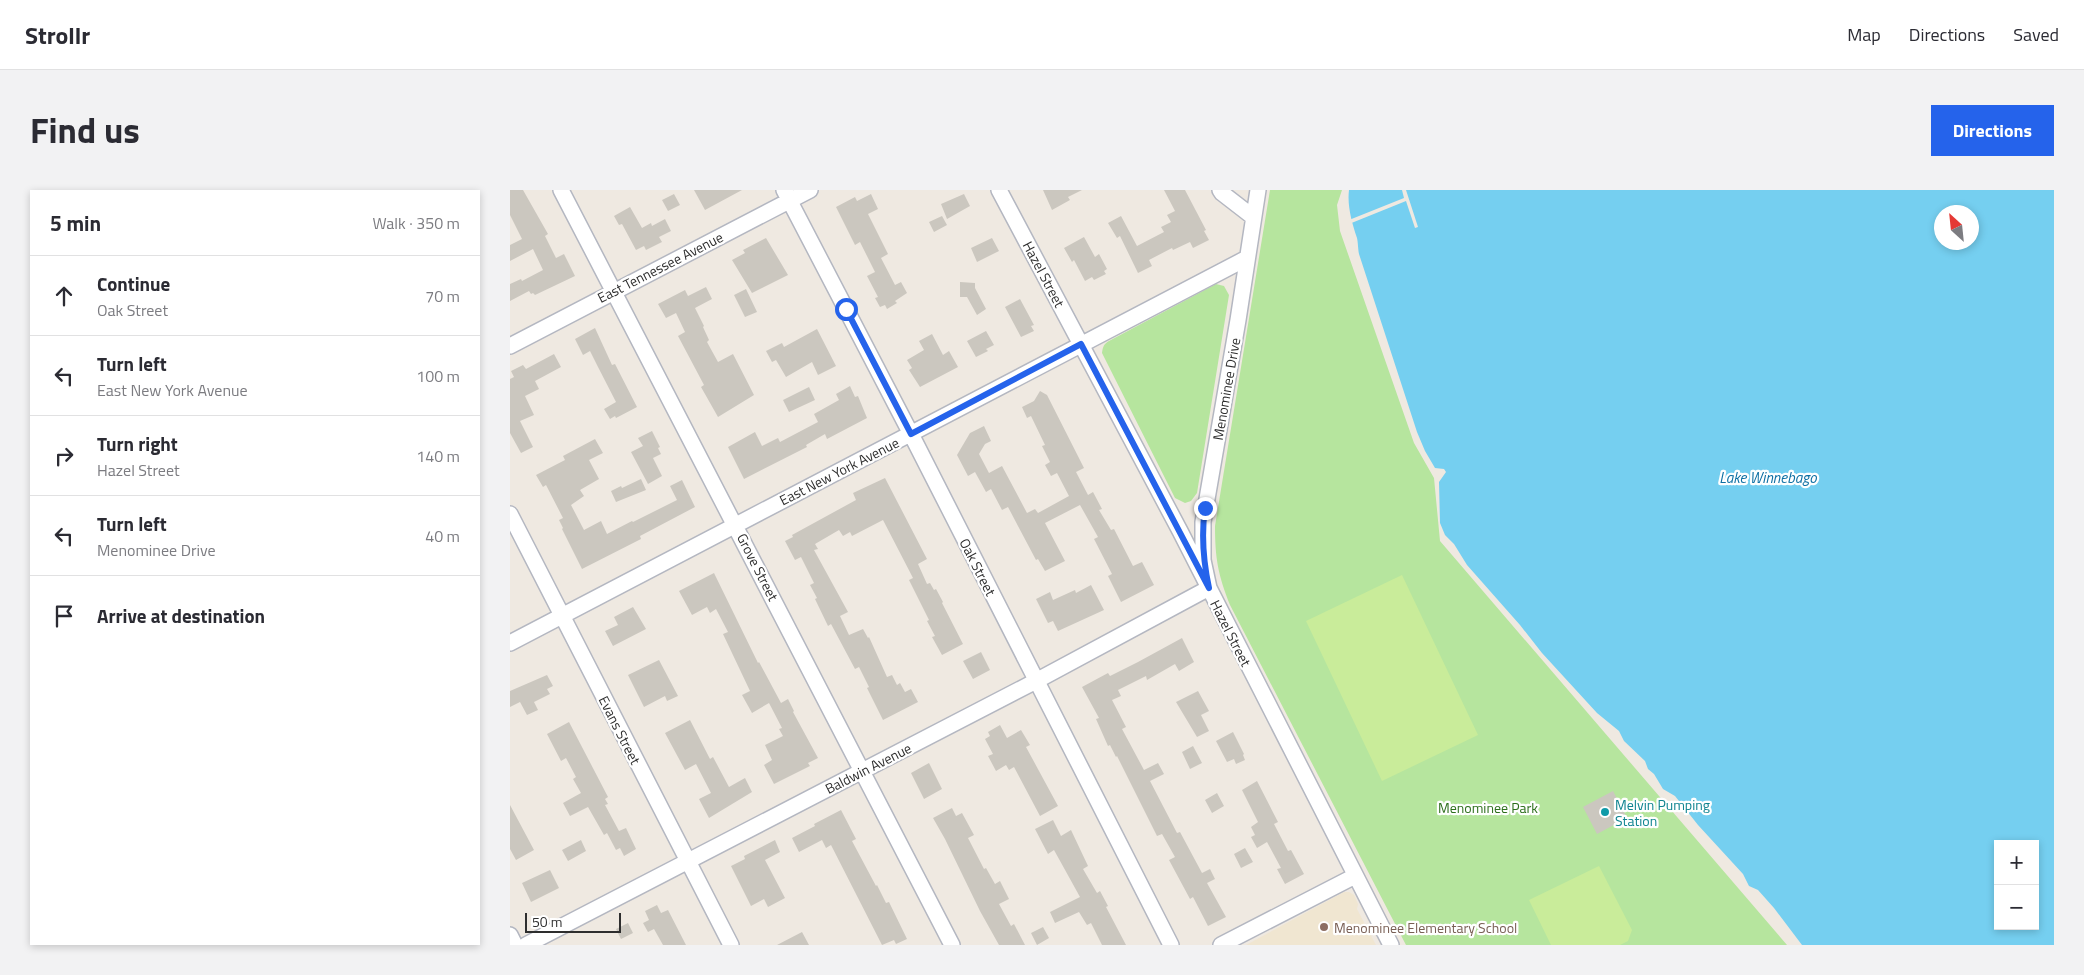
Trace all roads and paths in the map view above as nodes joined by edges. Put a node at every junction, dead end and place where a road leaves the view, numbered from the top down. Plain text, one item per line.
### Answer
1 (561, 190) edge
2 (810, 190) edge
3 (999, 190) edge
4 (1220, 190) edge
5 (1258, 190) edge
6 (787, 195) edge
7 (1253, 217) junction
8 (1247, 258) junction
9 (613, 291) junction
10 (1081, 344) junction
11 (510, 346) edge
12 (911, 434) junction
13 (510, 514) edge
14 (736, 523) junction
15 (1209, 588) junction
16 (562, 616) junction
17 (510, 643) edge
18 (1036, 681) junction
19 (862, 771) junction
20 (688, 862) junction
21 (1354, 876) junction
22 (510, 935) edge
23 (515, 945) edge
24 (526, 945) edge
25 (731, 945) edge
26 (952, 945) edge
27 (1171, 945) edge
28 (1220, 945) edge
29 (1391, 945) edge

1 - 9 street, Grove Street
2 - 6 street, East Tennessee Avenue
3 - 10 street, Hazel Street
4 - 7 street
5 - 7 street, Menominee Drive
6 - 9 street, East Tennessee Avenue
6 - 12 street, Oak Street
7 - 8 street, Menominee Drive
8 - 10 street, East New York Avenue
8 - 15 street, Menominee Drive
9 - 11 street, East Tennessee Avenue
9 - 14 street, Grove Street
10 - 12 street, East New York Avenue
10 - 15 street, Hazel Street
12 - 14 street, East New York Avenue
12 - 18 street, Oak Street
13 - 16 street, Evans Street
14 - 16 street, East New York Avenue
14 - 19 street, Grove Street
15 - 18 street, Baldwin Avenue
15 - 21 street, Hazel Street
16 - 17 street, East New York Avenue
16 - 20 street, Evans Street
18 - 19 street, Baldwin Avenue
18 - 27 street, Oak Street
19 - 20 street, Baldwin Avenue
19 - 26 street, Grove Street
20 - 24 street, Baldwin Avenue
20 - 25 street, Evans Street
21 - 28 street
21 - 29 street, Hazel Street
22 - 23 street

